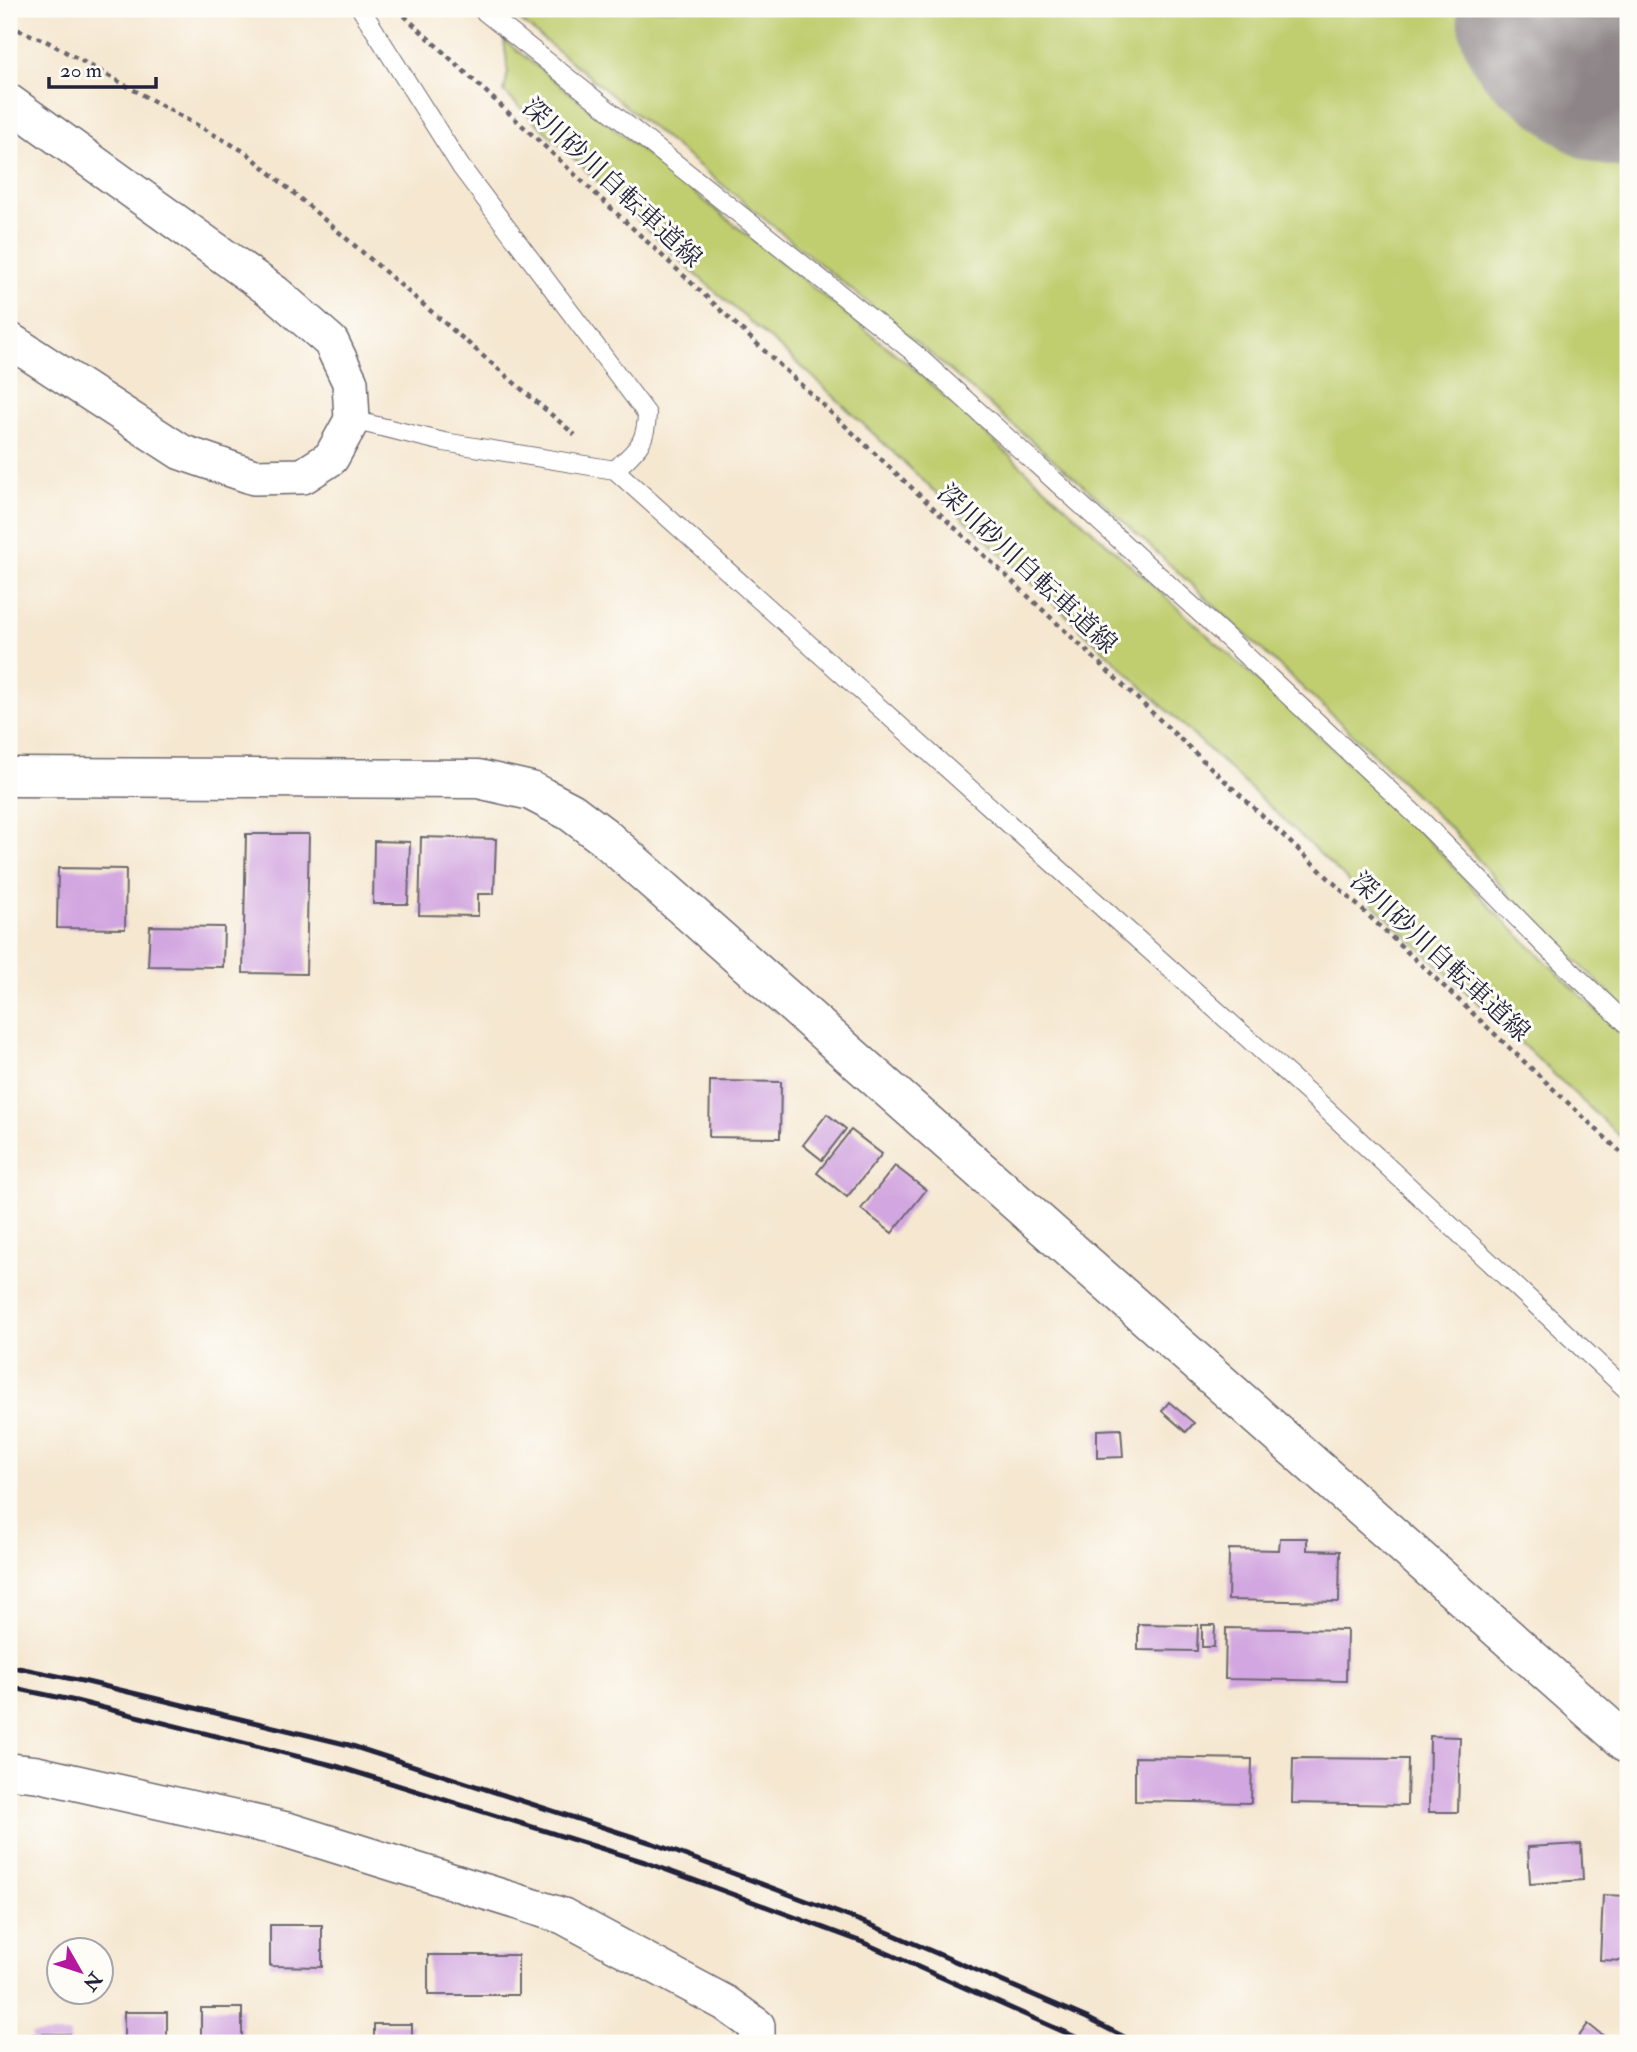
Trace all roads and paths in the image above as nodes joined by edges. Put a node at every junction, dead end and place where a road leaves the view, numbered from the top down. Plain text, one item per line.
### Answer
1 (361, 9) edge
2 (397, 9) edge
3 (481, 9) edge
4 (9, 26) edge
5 (9, 102) edge
6 (9, 340) edge
7 (352, 420) junction
8 (615, 470) junction
9 (9, 777) edge
10 (1628, 1025) edge
11 (1628, 1159) edge
12 (1628, 1391) edge
13 (1628, 1744) edge
14 (9, 1771) edge
15 (757, 2043) edge

1 - 8 lane
2 - 11 path, 深川砂川自転車道線
3 - 10 lane
4 - 8 path
5 - 7 street
6 - 7 street
7 - 8 lane
8 - 12 lane
9 - 13 street
14 - 15 street

